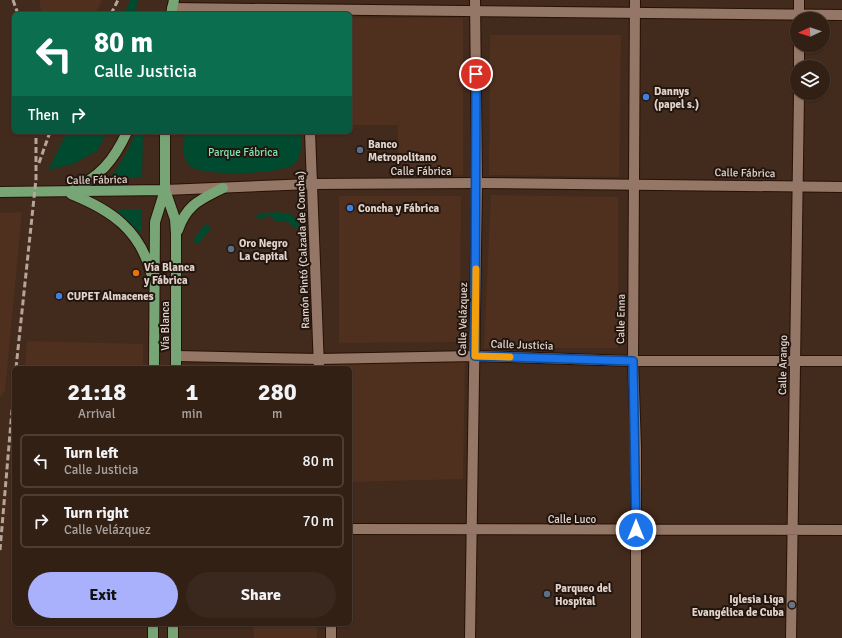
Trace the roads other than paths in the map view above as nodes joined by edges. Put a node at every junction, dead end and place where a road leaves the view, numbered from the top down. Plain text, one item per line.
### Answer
1 (475, 0) edge
2 (635, 0) edge
3 (799, 0) edge
4 (173, 7) edge
5 (305, 7) edge
6 (476, 11) junction
7 (799, 12) edge
8 (635, 13) junction
9 (842, 15) edge
10 (830, 16) edge
11 (790, 17) edge
12 (799, 100) edge
13 (126, 134) edge
14 (165, 134) edge
15 (310, 134) edge
16 (477, 183) junction
17 (312, 184) junction
18 (635, 184) junction
19 (799, 186) junction
20 (842, 187) edge
21 (223, 188) junction
22 (165, 190) junction
23 (0, 192) edge
24 (67, 192) junction
25 (176, 234) junction
26 (154, 287) junction
27 (177, 356) junction
28 (475, 356) junction
29 (794, 360) junction
30 (633, 361) junction
31 (842, 361) edge
32 (319, 363) edge
33 (154, 366) edge
34 (176, 366) edge
35 (352, 529) edge
36 (636, 530) junction
37 (792, 530) junction
38 (842, 530) edge
39 (472, 531) junction
40 (153, 626) edge
41 (173, 626) edge
42 (153, 638) edge
43 (173, 638) edge
44 (470, 638) edge
45 (636, 638) edge
46 (791, 638) edge

1 - 6 street, Calle Velázquez
2 - 8 street, Calle Enna
3 - 7 street
4 - 5 street
5 - 6 street
6 - 8 street
6 - 16 street, Calle Velázquez
8 - 11 street
8 - 18 street, Calle Enna
9 - 10 street
12 - 19 street, Calle Arango
13 - 24 main road
14 - 22 main road, Vía Blanca
15 - 17 street, Ramón Pintó (Calzada de Concha)
16 - 17 street, Calle Fábrica
16 - 18 street, Calle Fábrica
16 - 28 street, Calle Velázquez
17 - 21 street, Calle Fábrica
17 - 32 street, Ramón Pintó (Calzada de Concha)
18 - 19 street, Calle Fábrica
18 - 30 street, Calle Enna
19 - 20 street, Calle Fábrica
19 - 29 street, Calle Arango
21 - 22 street, Calle Fábrica
21 - 25 main road
22 - 24 main road, Calle Fábrica
22 - 25 main road, Vía Blanca
22 - 26 main road, Vía Blanca
23 - 24 main road, Calle Fábrica
24 - 26 main road
25 - 27 main road, Vía Blanca
26 - 33 main road, Vía Blanca
27 - 32 street, Calle Justicia
27 - 34 main road, Vía Blanca
28 - 30 street, Calle Justicia
28 - 32 street, Calle Justicia
28 - 39 street, Calle Velázquez
29 - 30 street, Calle Justicia
29 - 31 street, Calle Justicia
29 - 37 street, Calle Arango
30 - 36 street, Calle Enna
35 - 39 street, Calle Luco
36 - 37 street, Calle Luco
36 - 39 street, Calle Luco
36 - 45 street, Calle Enna
37 - 38 street, Calle Luco
37 - 46 street, Calle Arango
39 - 44 street, Calle Velázquez
40 - 42 main road
41 - 43 main road

